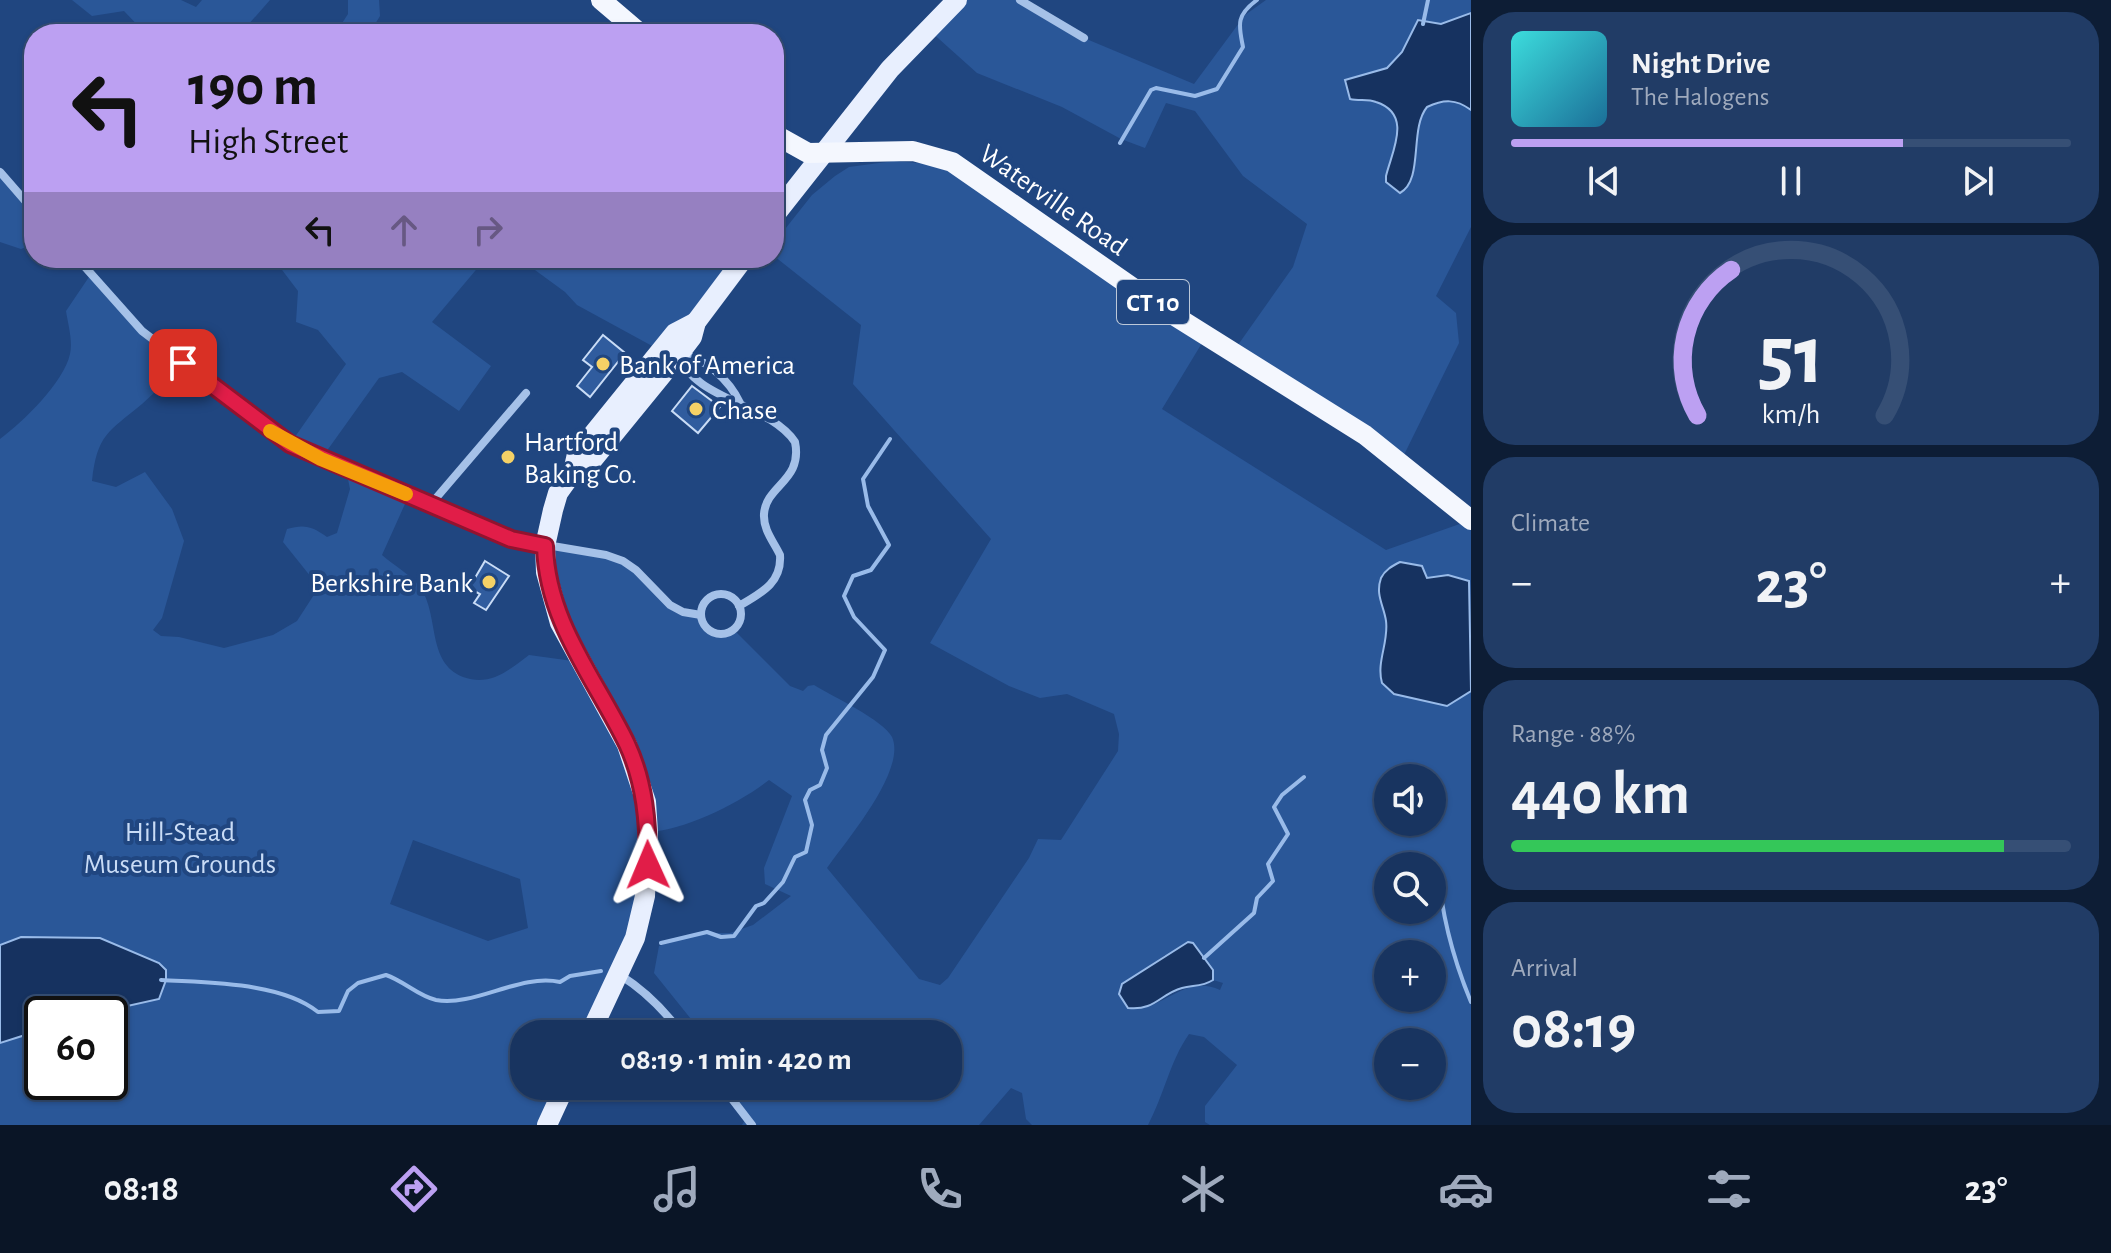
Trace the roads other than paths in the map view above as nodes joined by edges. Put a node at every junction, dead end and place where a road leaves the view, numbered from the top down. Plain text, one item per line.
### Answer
1 (601, 0) edge
2 (957, 0) edge
3 (1020, 0) edge
4 (629, 24) edge
5 (1084, 38) dead end
6 (784, 140) edge
7 (821, 155) junction
8 (0, 172) edge
9 (24, 200) edge
10 (784, 203) edge
11 (86, 268) edge
12 (736, 268) edge
13 (696, 322) junction
14 (679, 354) junction
15 (526, 393) dead end
16 (740, 403) junction
17 (573, 472) junction
18 (431, 504) junction
19 (1468, 517) edge
20 (545, 546) junction
21 (739, 606) junction
22 (701, 615) junction
23 (620, 975) junction
24 (597, 1020) edge
25 (671, 1020) edge
26 (559, 1100) edge
27 (733, 1100) edge
28 (547, 1125) edge
29 (752, 1125) edge

1 - 4 highway
2 - 7 main road
3 - 5 street
6 - 7 highway, CT 10
7 - 10 main road
7 - 19 highway, Waterville Road / CT 10
8 - 9 street
11 - 18 street
12 - 13 main road
13 - 14 main road
13 - 17 main road
14 - 16 street
14 - 16 street
14 - 17 main road
15 - 18 street
16 - 21 street
17 - 20 main road
18 - 20 street
20 - 22 street
20 - 23 main road
21 - 22 street
21 - 22 street
23 - 24 main road
23 - 25 street
26 - 28 main road
27 - 29 street

